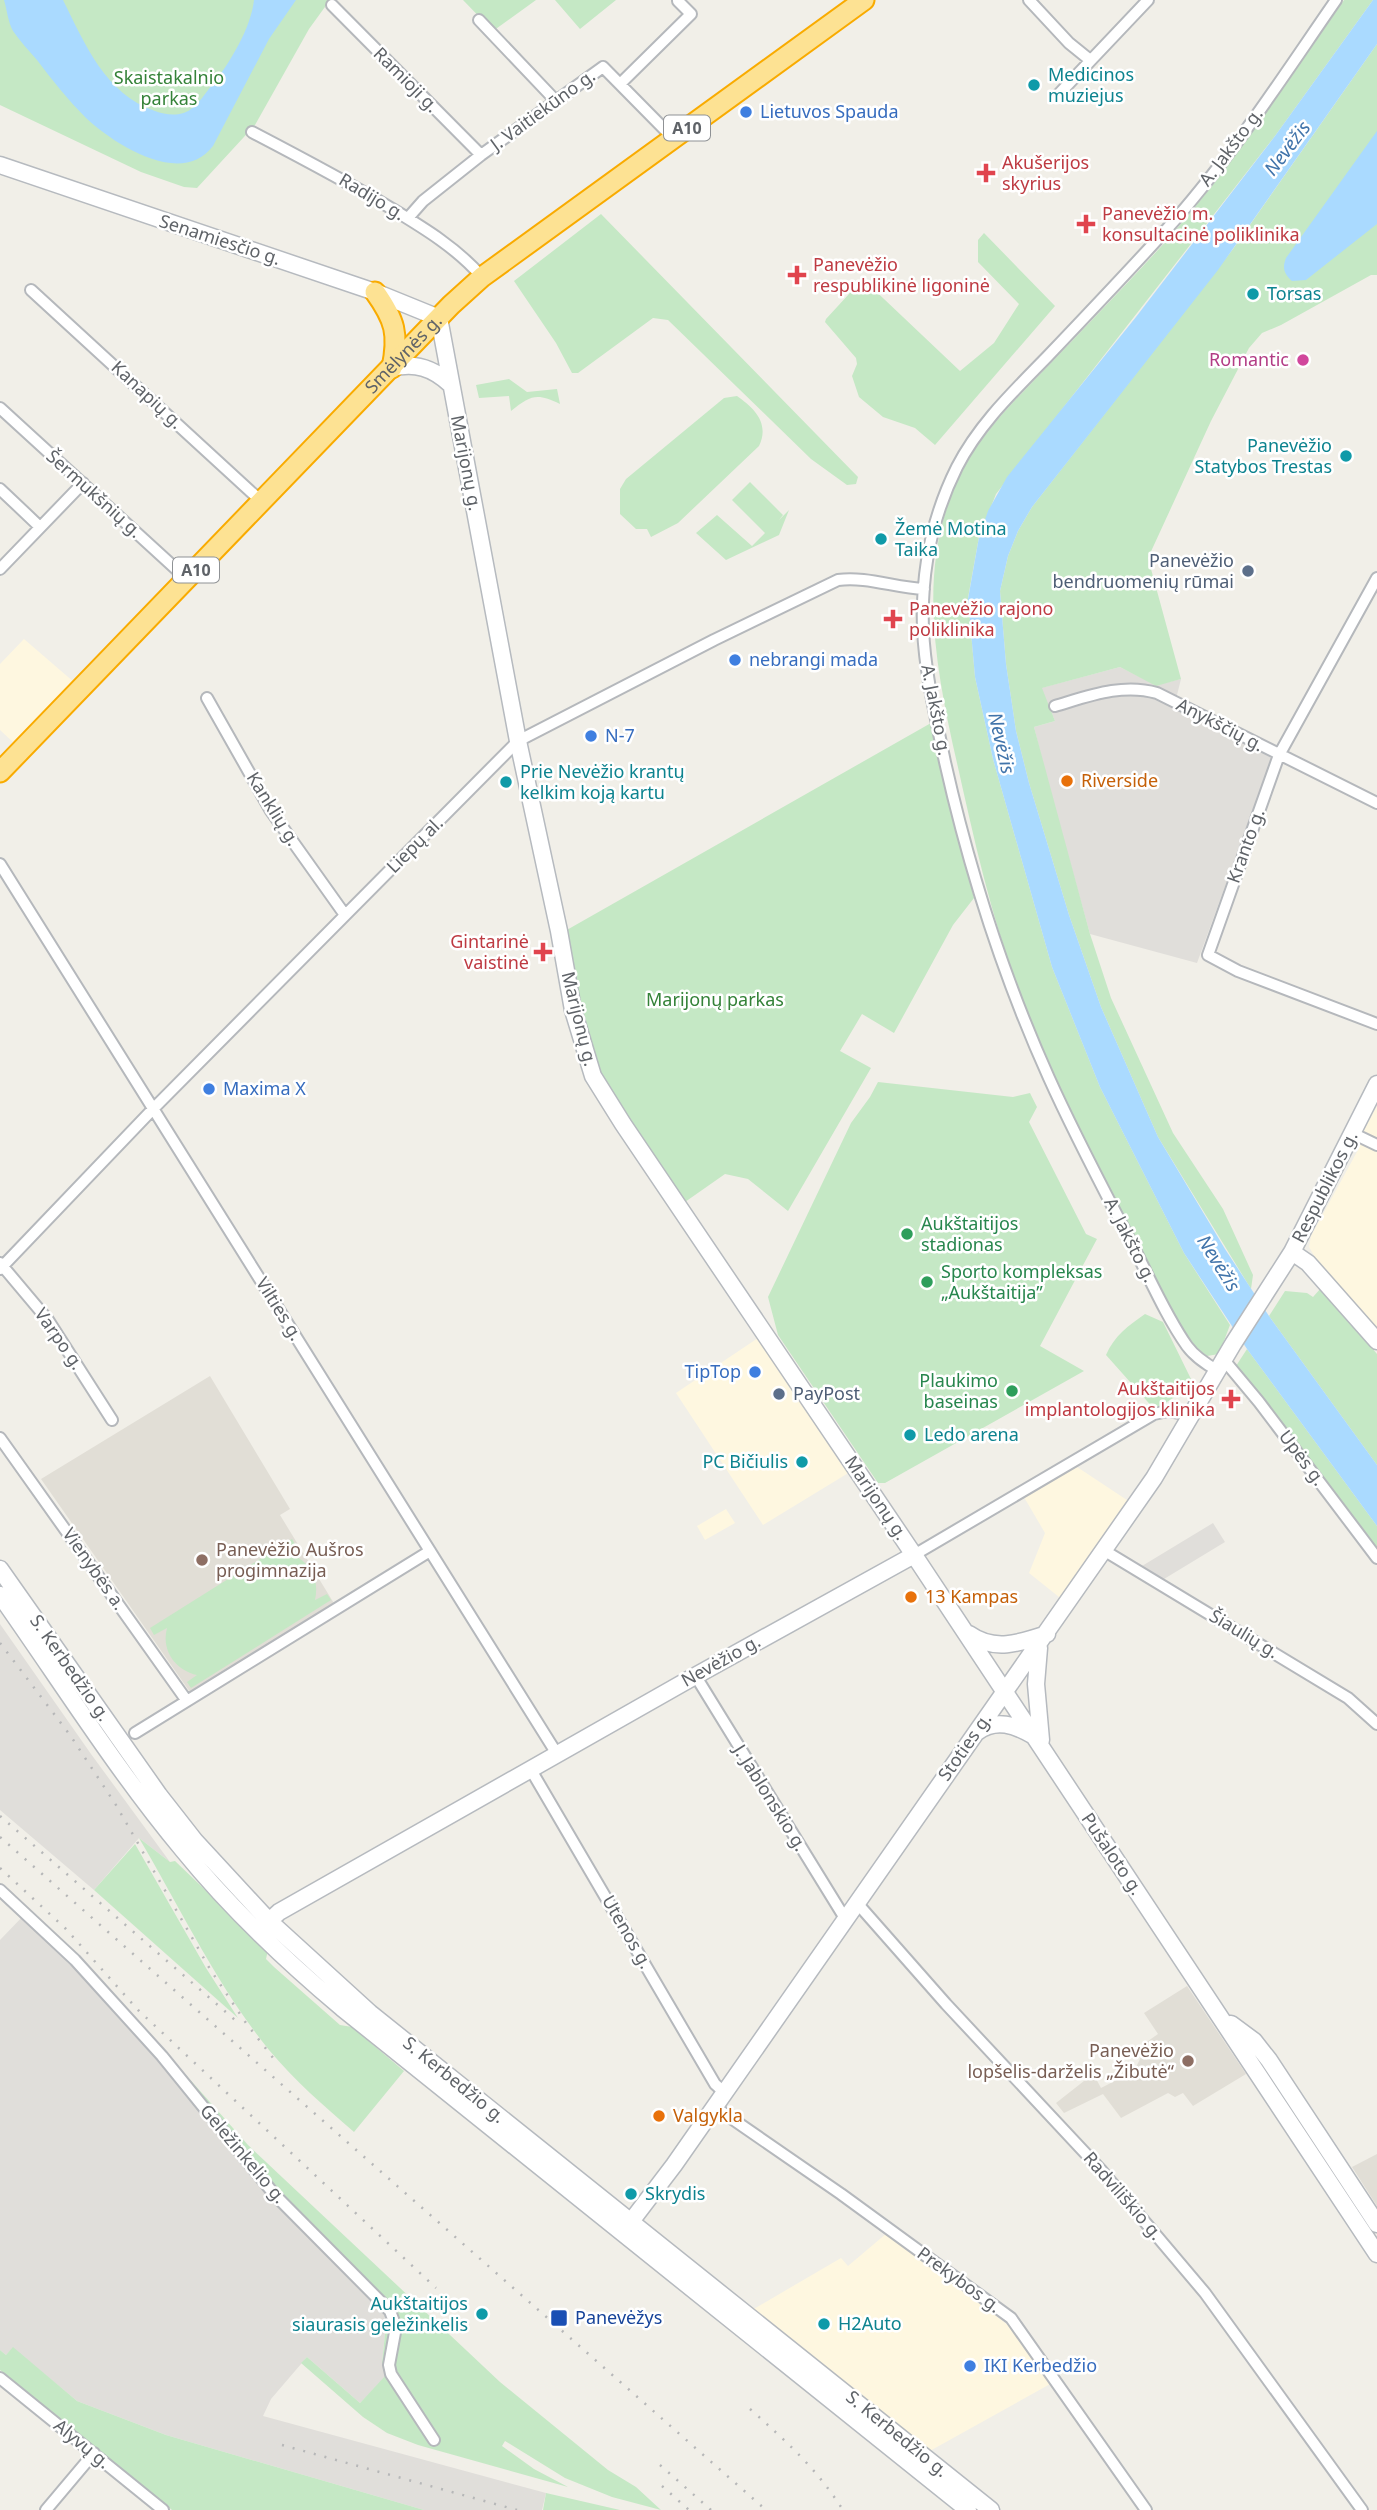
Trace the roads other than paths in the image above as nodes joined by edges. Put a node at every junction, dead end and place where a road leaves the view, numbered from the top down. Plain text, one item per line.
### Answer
1 (864, 0) edge
2 (1029, 0) edge
3 (1148, 0) edge
4 (1336, 0) edge
5 (678, 1) edge
6 (332, 5) dead end
7 (479, 20) dead end
8 (1090, 60) junction
9 (620, 84) junction
10 (1057, 96) dead end
11 (555, 100) junction
12 (253, 132) dead end
13 (673, 138) junction
14 (481, 155) junction
15 (0, 165) edge
16 (408, 218) junction
17 (482, 277) junction
18 (31, 290) dead end
19 (375, 292) junction
20 (439, 317) junction
21 (391, 368) junction
22 (450, 384) junction
23 (0, 408) edge
24 (83, 483) junction
25 (0, 489) edge
26 (262, 502) junction
27 (40, 527) junction
28 (0, 569) edge
29 (1377, 578) edge
30 (187, 579) junction
31 (924, 589) junction
32 (207, 698) dead end
33 (1055, 706) dead end
34 (518, 741) junction
35 (1279, 755) junction
36 (0, 772) edge
37 (1377, 803) edge
38 (0, 864) edge
39 (345, 915) junction
40 (1377, 1024) edge
41 (1377, 1084) edge
42 (153, 1109) junction
43 (1352, 1133) junction
44 (1377, 1144) edge
45 (1292, 1252) junction
46 (1, 1266) edge
47 (1377, 1341) edge
48 (1221, 1365) junction
49 (1192, 1415) junction
50 (112, 1420) dead end
51 (0, 1437) edge
52 (430, 1551) junction
53 (1105, 1551) junction
54 (915, 1555) junction
55 (1377, 1558) edge
56 (0, 1569) edge
57 (0, 1595) edge
58 (966, 1632) junction
59 (1043, 1639) junction
60 (695, 1675) junction
61 (1005, 1691) junction
62 (187, 1701) junction
63 (1377, 1724) edge
64 (135, 1733) dead end
65 (975, 1733) junction
66 (1039, 1742) junction
67 (557, 1754) junction
68 (531, 1770) junction
69 (0, 1890) edge
70 (857, 1903) junction
71 (846, 1920) junction
72 (264, 1926) junction
73 (1221, 2016) junction
74 (724, 2092) junction
75 (715, 2107) junction
76 (1377, 2224) edge
77 (627, 2226) junction
78 (1377, 2254) edge
79 (0, 2378) edge
80 (434, 2440) dead end
81 (94, 2454) junction
82 (955, 2490) junction
83 (46, 2510) edge
84 (163, 2510) edge
85 (968, 2510) edge
86 (991, 2510) edge
87 (1146, 2510) edge
88 (1362, 2510) edge

1 - 13 highway, Smėlynės g. / A10
2 - 8 street
3 - 8 street
4 - 31 street, A. Jakšto g.
5 - 9 street
6 - 14 street, Ramioji g.
7 - 11 street
8 - 10 street
9 - 11 street, J. Vaitiekūno g.
9 - 13 street, J. Vaitiekūno g.
11 - 14 street, J. Vaitiekūno g.
12 - 16 street, Radijo g.
13 - 17 highway, Smėlynės g. / A10
14 - 16 street, J. Vaitiekūno g.
15 - 19 main road, Senamiesčio g.
16 - 17 street, Radijo g.
17 - 20 highway, Smėlynės g. / A10
18 - 26 street, Kanapių g.
19 - 20 main road, Senamiesčio g.
19 - 21 highway
20 - 21 highway, Smėlynės g. / A10
20 - 22 main road, Marijonų g.
21 - 22 main road
21 - 26 highway, Smėlynės g. / A10
22 - 34 main road, Marijonų g.
23 - 24 street, Šermukšnių g.
24 - 27 street
24 - 30 street, Šermukšnių g.
25 - 27 street
26 - 30 highway, Smėlynės g. / A10
27 - 28 street
29 - 35 street, Kranto g.
30 - 36 highway, Smėlynės g. / A10
31 - 34 street, Liepų al.
31 - 48 street, A. Jakšto g.
32 - 39 street, Kanklių g.
33 - 35 street, Anykščių g.
34 - 39 street, Liepų al.
34 - 54 main road, Marijonų g.
35 - 37 street, Anykščių g.
35 - 40 street, Kranto g.
38 - 42 street, Vilties g.
39 - 42 street, Liepų al.
41 - 43 main road, Respublikos g.
42 - 46 street, Liepų al.
42 - 52 street, Vilties g.
43 - 44 street
43 - 45 main road, Respublikos g.
45 - 47 main road
45 - 48 main road, Stoties g.
46 - 50 street, Varpo g.
48 - 49 main road, Stoties g.
48 - 55 street, Upės g.
49 - 53 main road, Stoties g.
49 - 54 street, Nevėžio g.
51 - 62 street, Vienybės a.
52 - 62 street
52 - 67 street, Vilties g.
53 - 59 main road, Stoties g.
53 - 63 street, Šiaulių g.
54 - 58 main road, Marijonų g.
54 - 60 main road, Nevėžio g.
56 - 72 main road, S. Kerbedžio g.
57 - 72 main road, S. Kerbedžio g.
58 - 59 main road
58 - 61 main road, Marijonų g.
59 - 61 main road, Stoties g.
59 - 66 main road
60 - 67 main road, Nevėžio g.
60 - 71 street, J. Jablonskio g.
61 - 65 main road, Stoties g.
61 - 66 main road, Pušaloto g.
62 - 64 street
65 - 66 main road
65 - 70 main road, Stoties g.
66 - 73 main road, Pušaloto g.
67 - 68 main road, Nevėžio g.
68 - 72 main road, Nevėžio g.
68 - 74 street, Utenos g.
69 - 80 street, Geležinkelio g.
70 - 71 main road, Stoties g.
70 - 88 street, Radviliškio g.
71 - 74 main road, Stoties g.
72 - 77 main road, S. Kerbedžio g.
73 - 76 main road, Pušaloto g.
73 - 78 main road, Pušaloto g.
74 - 75 main road, Stoties g.
75 - 77 main road, Stoties g.
75 - 87 street, Prekybos g.
77 - 82 main road, S. Kerbedžio g.
79 - 81 street, Alyvų g.
81 - 83 street
81 - 84 street, Alyvų g.
82 - 85 main road, S. Kerbedžio g.
82 - 86 main road, S. Kerbedžio g.

